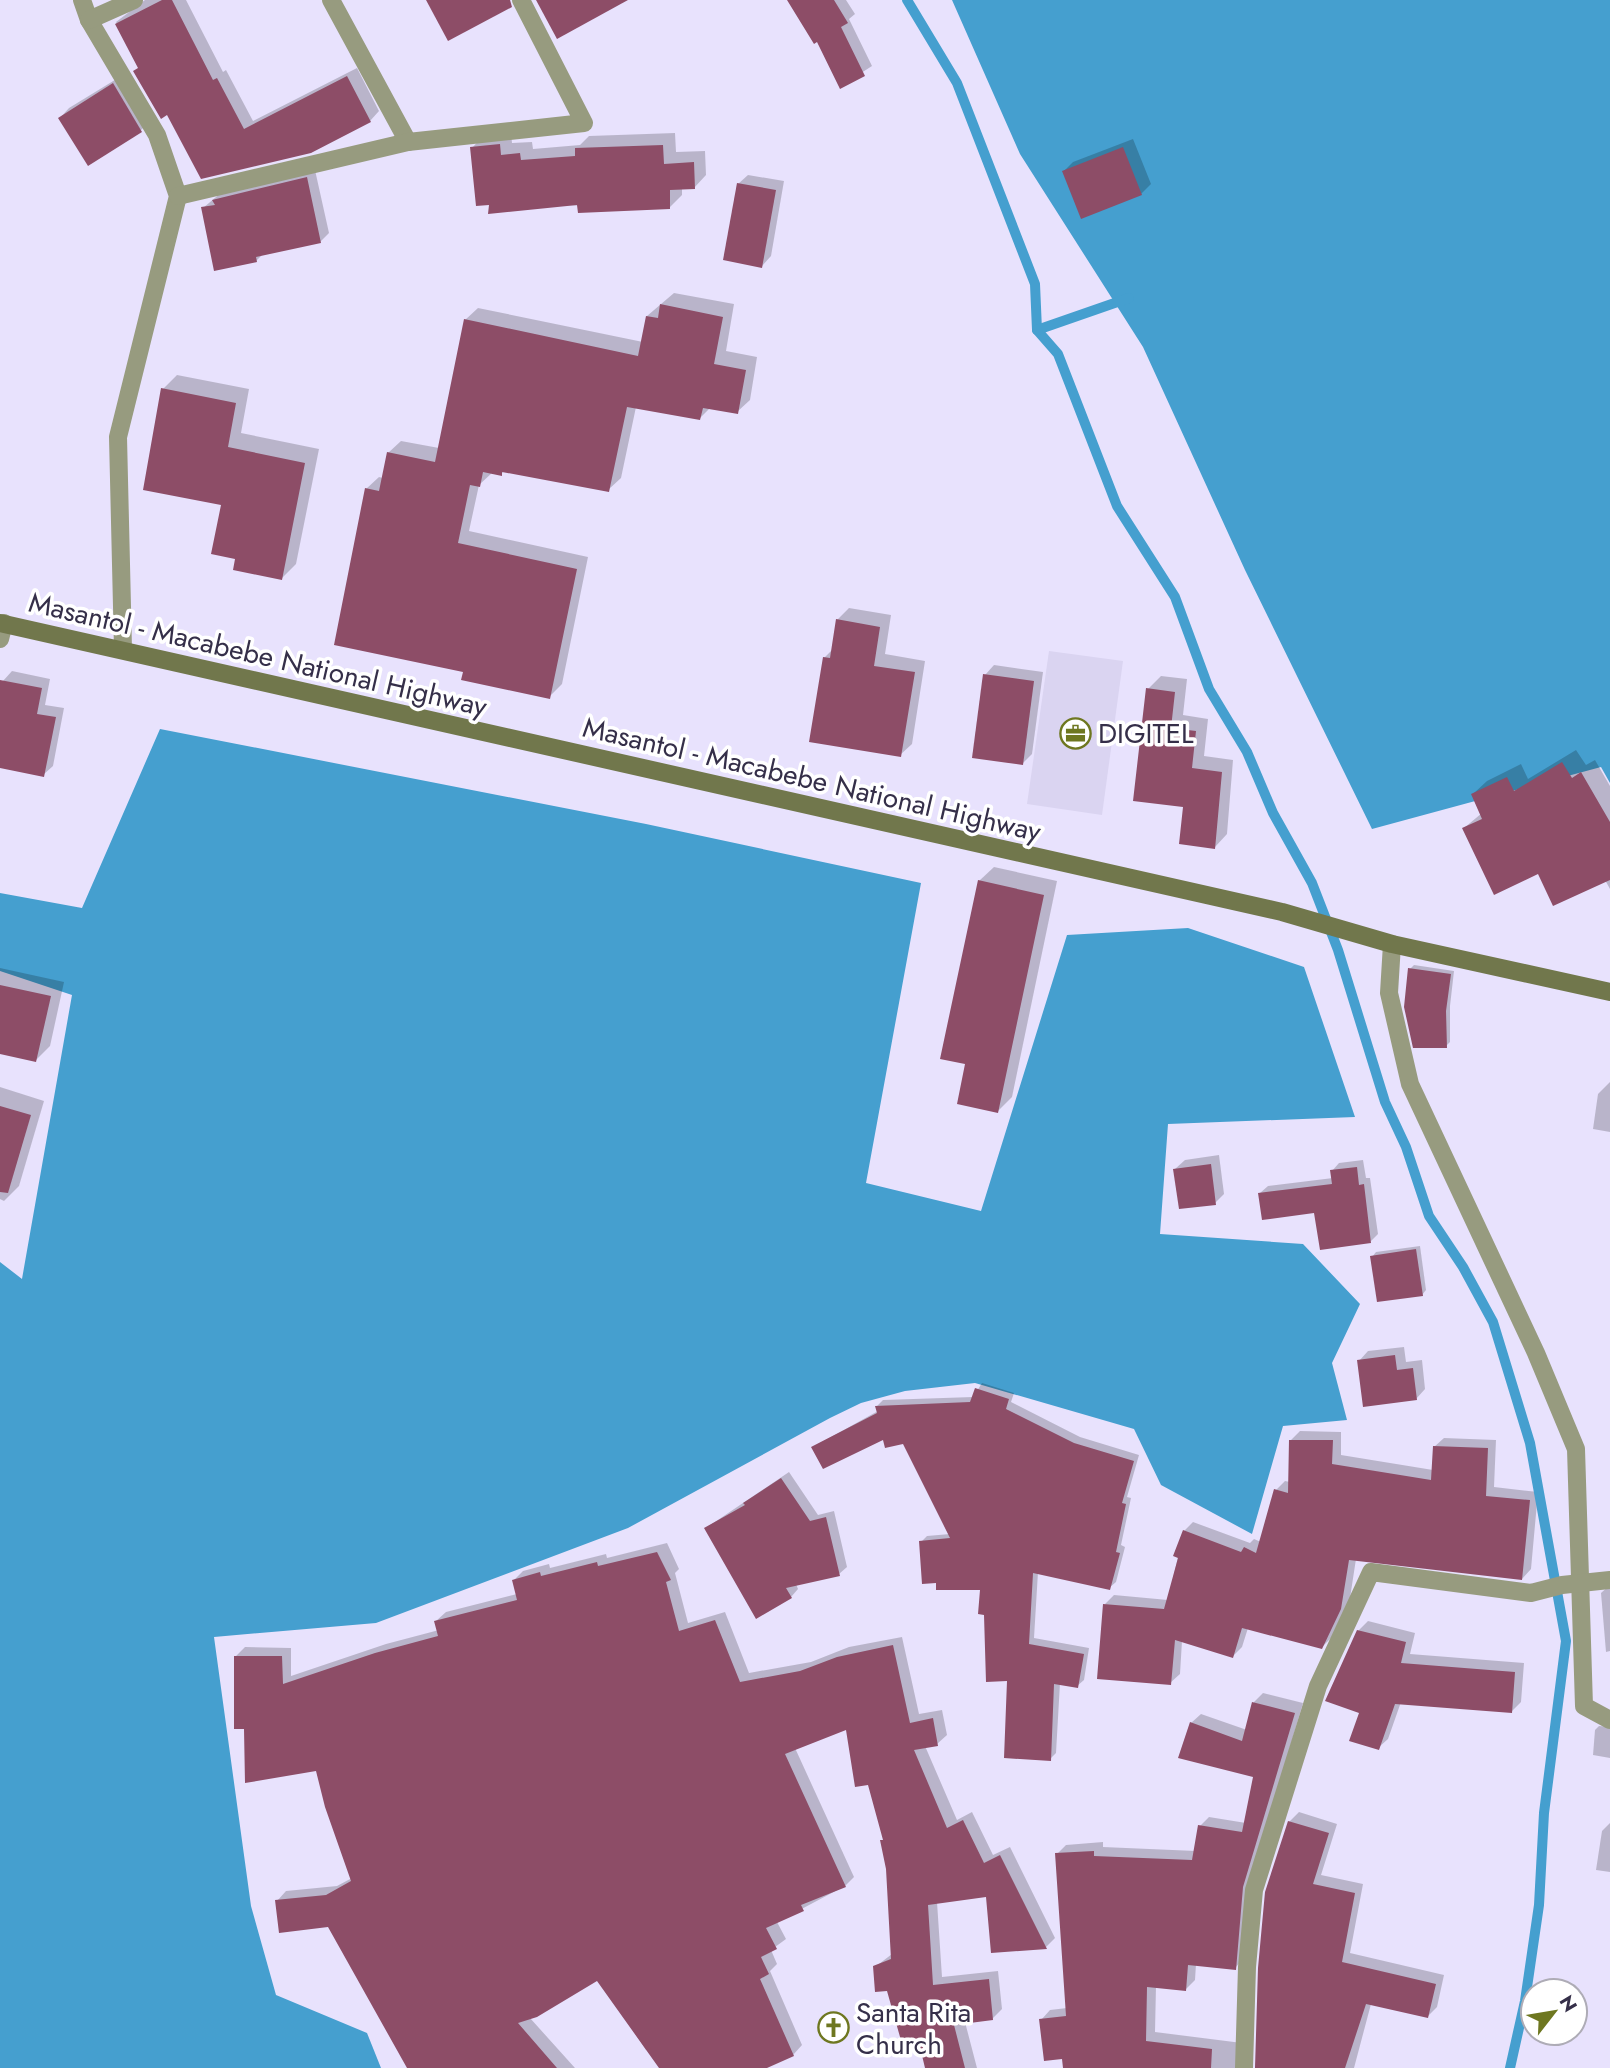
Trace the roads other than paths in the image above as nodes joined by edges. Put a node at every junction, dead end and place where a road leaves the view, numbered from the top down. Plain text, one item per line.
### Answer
1 (82, 0) edge
2 (134, 0) edge
3 (331, 0) edge
4 (521, 0) edge
5 (89, 20) junction
6 (408, 142) junction
7 (178, 196) junction
8 (1, 628) edge
9 (123, 649) junction
10 (1383, 941) junction
11 (1610, 992) edge
12 (1610, 1580) edge
13 (1570, 1584) junction
14 (1610, 1720) edge
15 (1244, 2068) edge

1 - 5 street
2 - 5 street
3 - 6 street
4 - 6 street
5 - 7 street
6 - 7 street
7 - 9 street
8 - 9 main road, Masantol - Macabebe National Highway
9 - 10 main road, Masantol - Macabebe National Highway
10 - 11 main road, Masantol - Macabebe National Highway
10 - 13 street
12 - 13 street
13 - 14 street
13 - 15 street

